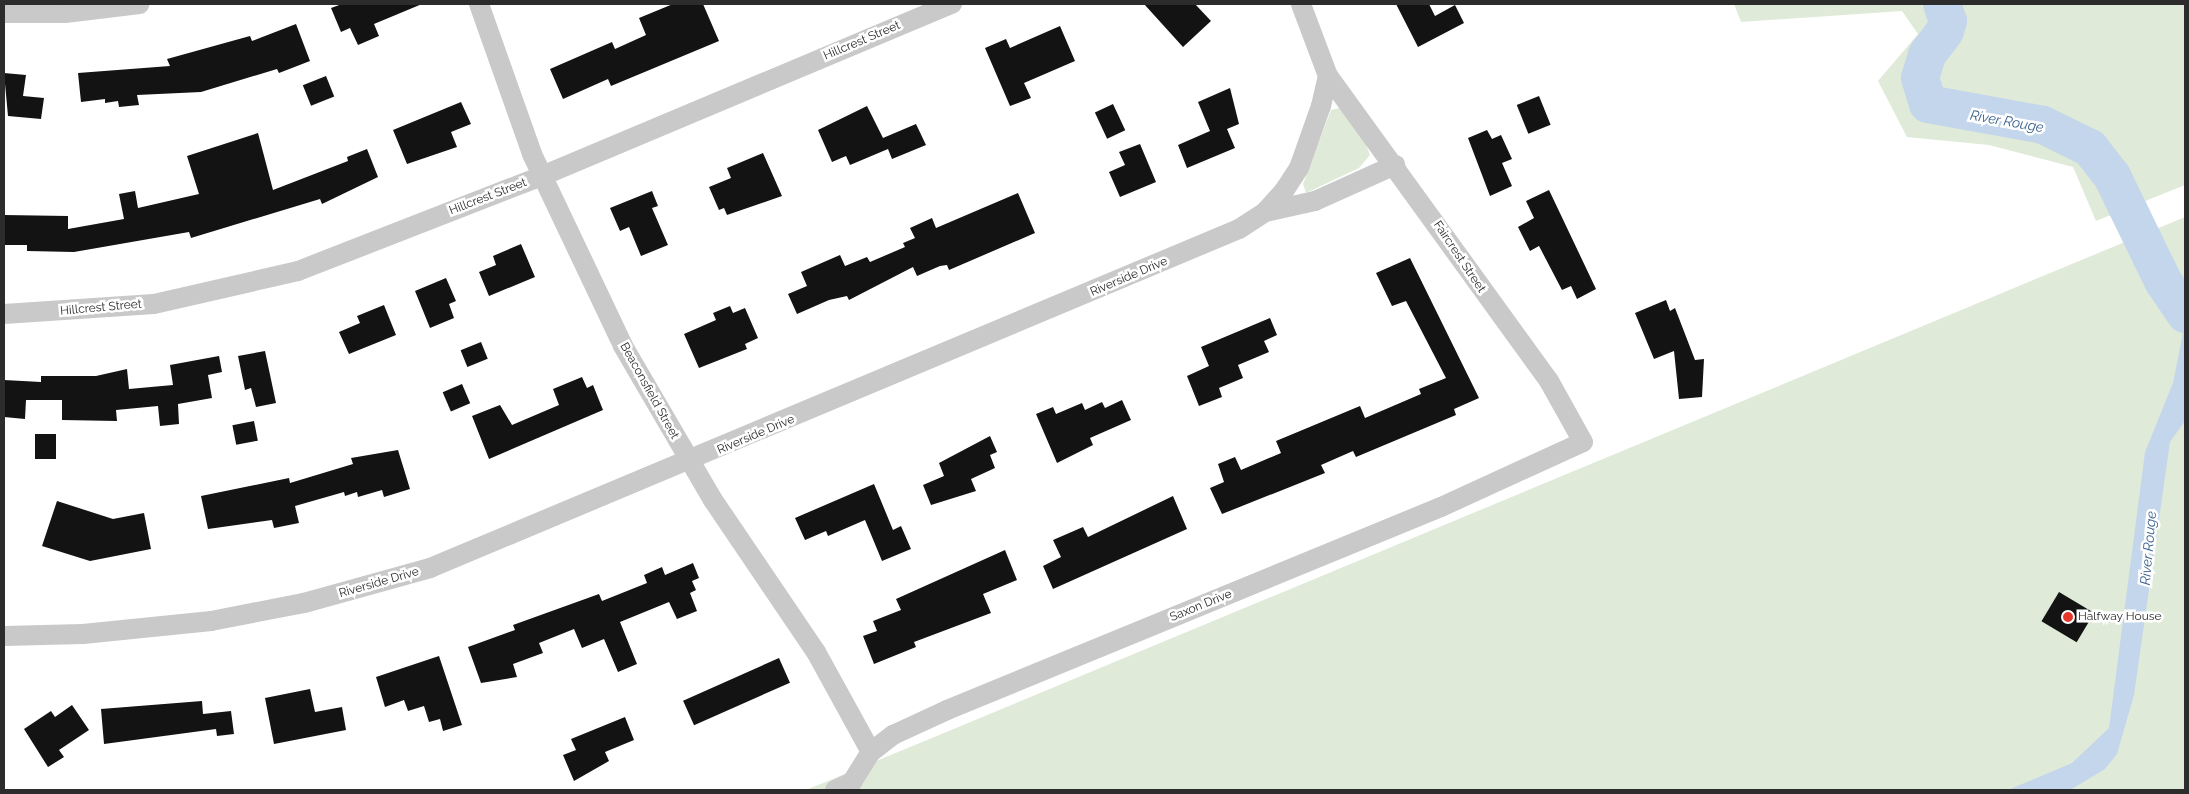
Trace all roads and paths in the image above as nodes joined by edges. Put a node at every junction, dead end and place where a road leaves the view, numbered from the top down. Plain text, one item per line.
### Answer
1 (139, 4) edge
2 (479, 4) edge
3 (952, 4) edge
4 (1301, 4) edge
5 (4, 13) edge
6 (1328, 76) junction
7 (1395, 165) junction
8 (542, 176) junction
9 (1265, 212) junction
10 (4, 314) edge
11 (1583, 442) joint
12 (690, 462) junction
13 (4, 636) edge
14 (871, 752) junction
15 (836, 790) edge

1 - 5 street
2 - 8 street, Beaconsfield Street
3 - 8 street, Hillcrest Street
4 - 6 street
6 - 7 street, Faircrest Street
6 - 9 street, Riverside Drive
7 - 9 street
7 - 11 street, Faircrest Street
8 - 10 street, Hillcrest Street
8 - 12 street, Beaconsfield Street
9 - 12 street, Riverside Drive
11 - 14 street, Saxon Drive
12 - 13 street, Riverside Drive
12 - 14 street, Beaconsfield Street
14 - 15 street, Saxon Drive

